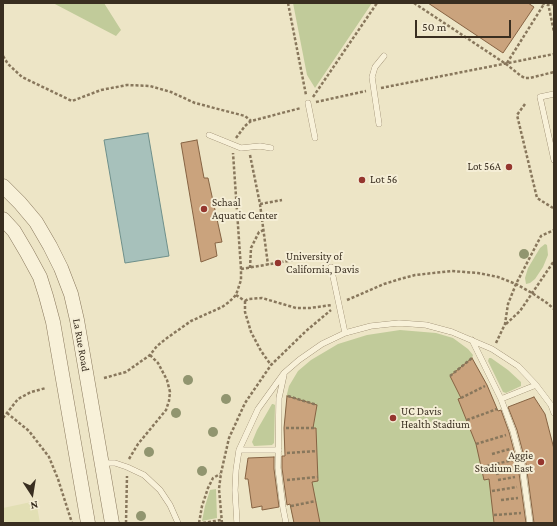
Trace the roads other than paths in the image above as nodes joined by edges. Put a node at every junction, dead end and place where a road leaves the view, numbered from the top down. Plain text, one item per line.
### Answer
1 (384, 56) dead end
2 (554, 94) edge
3 (308, 103) road end
4 (379, 124) dead end
5 (209, 135) dead end
6 (315, 138) dead end
7 (271, 148) dead end
8 (554, 160) edge
9 (3, 186) edge
10 (3, 219) edge
11 (331, 267) dead end
12 (345, 333) junction
13 (472, 340) junction
14 (284, 373) junction
15 (536, 385) junction
16 (501, 399) junction
17 (554, 413) edge
18 (239, 450) junction
19 (279, 450) junction
20 (102, 462) junction
21 (88, 523) edge
22 (112, 523) edge
23 (178, 523) edge
24 (238, 523) edge
25 (286, 523) edge
26 (530, 523) edge

1 - 4 lane
2 - 8 lane
3 - 6 lane
5 - 7 lane
9 - 20 street, La Rue Road
10 - 21 street
11 - 12 lane
12 - 13 lane
12 - 14 lane
13 - 15 lane
13 - 16 lane
14 - 18 lane
14 - 19 lane
15 - 16 lane
15 - 17 lane
16 - 26 lane
18 - 19 lane
18 - 24 lane
19 - 25 lane
20 - 22 street, La Rue Road
20 - 23 lane

